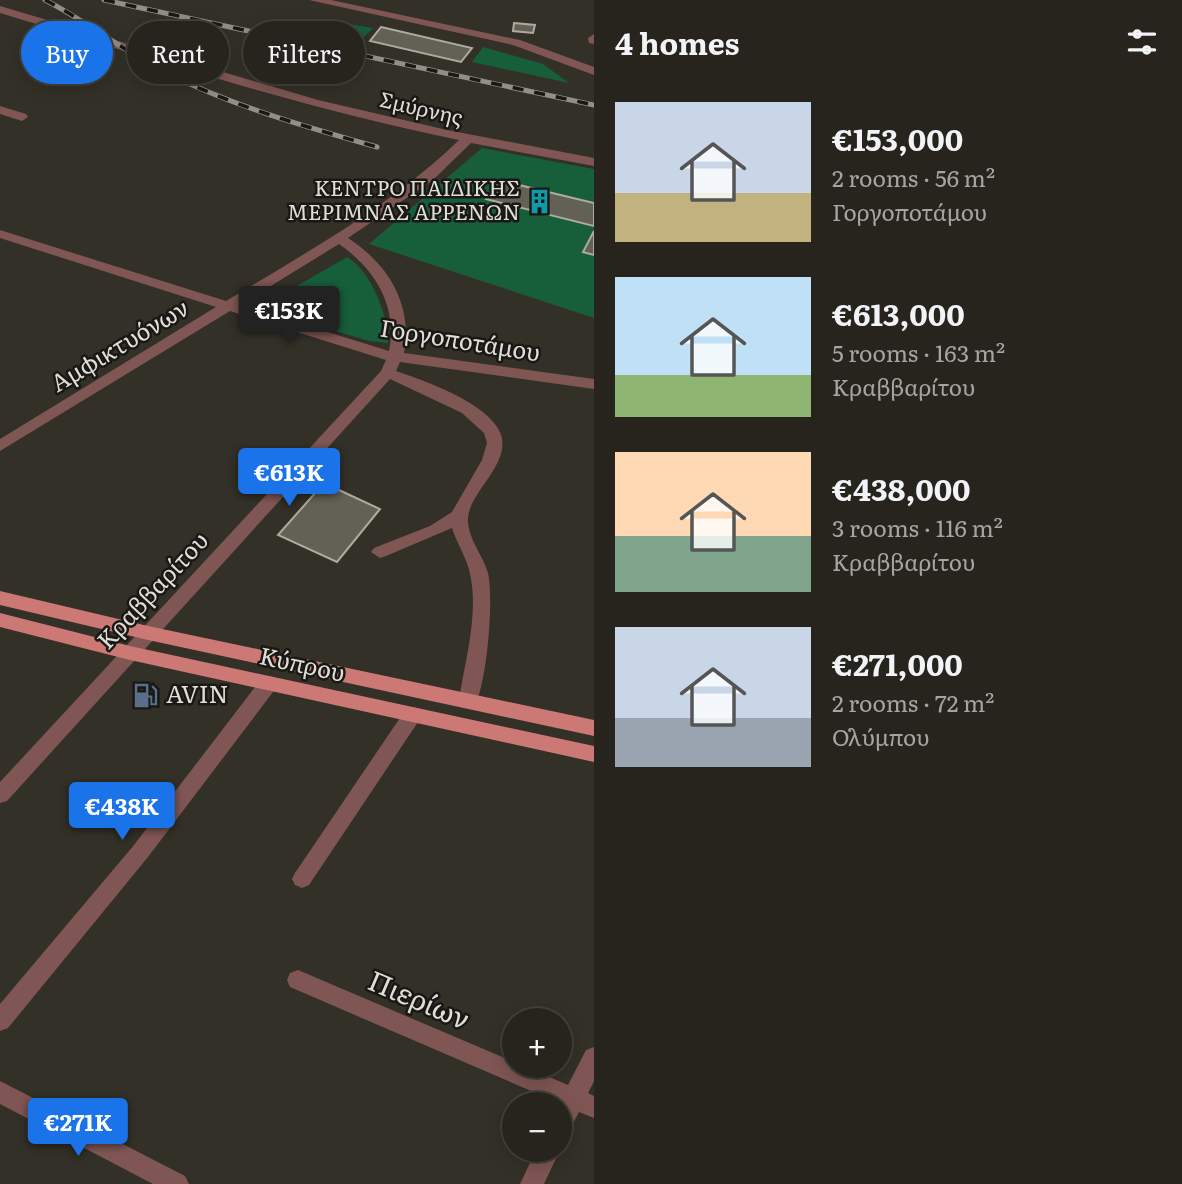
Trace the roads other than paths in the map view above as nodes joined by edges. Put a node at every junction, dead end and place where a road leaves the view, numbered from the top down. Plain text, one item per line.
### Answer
1 (315, 0) edge
2 (0, 10) edge
3 (594, 71) edge
4 (0, 110) edge
5 (22, 117) dead end
6 (467, 139) junction
7 (594, 162) edge
8 (0, 234) edge
9 (339, 238) junction
10 (228, 307) junction
11 (398, 358) junction
12 (387, 373) junction
13 (594, 384) edge
14 (0, 446) edge
15 (461, 513) junction
16 (380, 552) dead end
17 (0, 598) edge
18 (0, 620) edge
19 (148, 633) junction
20 (130, 653) junction
21 (269, 683) junction
22 (468, 700) junction
23 (413, 713) junction
24 (594, 728) edge
25 (594, 754) edge
26 (0, 795) edge
27 (302, 879) dead end
28 (298, 980) dead end
29 (0, 1021) edge
30 (594, 1058) edge
31 (0, 1092) edge
32 (583, 1102) edge
33 (542, 1162) edge
34 (177, 1184) edge
35 (532, 1184) edge

1 - 3 street
2 - 6 street, Σμύρνης
4 - 5 street
6 - 7 street, Σμύρνης
6 - 9 street, Αμφικτυόνων
8 - 10 street, Γοργοποτάμου
9 - 10 street, Αμφικτυόνων
9 - 11 street
10 - 11 street, Γοργοποτάμου
10 - 14 street, Αμφικτυόνων
11 - 12 street, Κραββαρίτου
11 - 13 street, Γοργοποτάμου
12 - 15 street
12 - 19 street, Κραββαρίτου
15 - 16 street
15 - 22 street
17 - 19 main road, Κύπρου
18 - 20 main road, Κύπρου
19 - 20 street, Κραββαρίτου
19 - 22 main road, Κύπρου
20 - 21 main road, Κύπρου
20 - 26 street, Κραββαρίτου
21 - 23 main road, Κύπρου
21 - 29 street
22 - 24 main road, Κύπρου
23 - 25 main road, Κύπρου
23 - 27 street
28 - 32 street, Πιερίων
30 - 32 street
31 - 34 street
33 - 35 street

